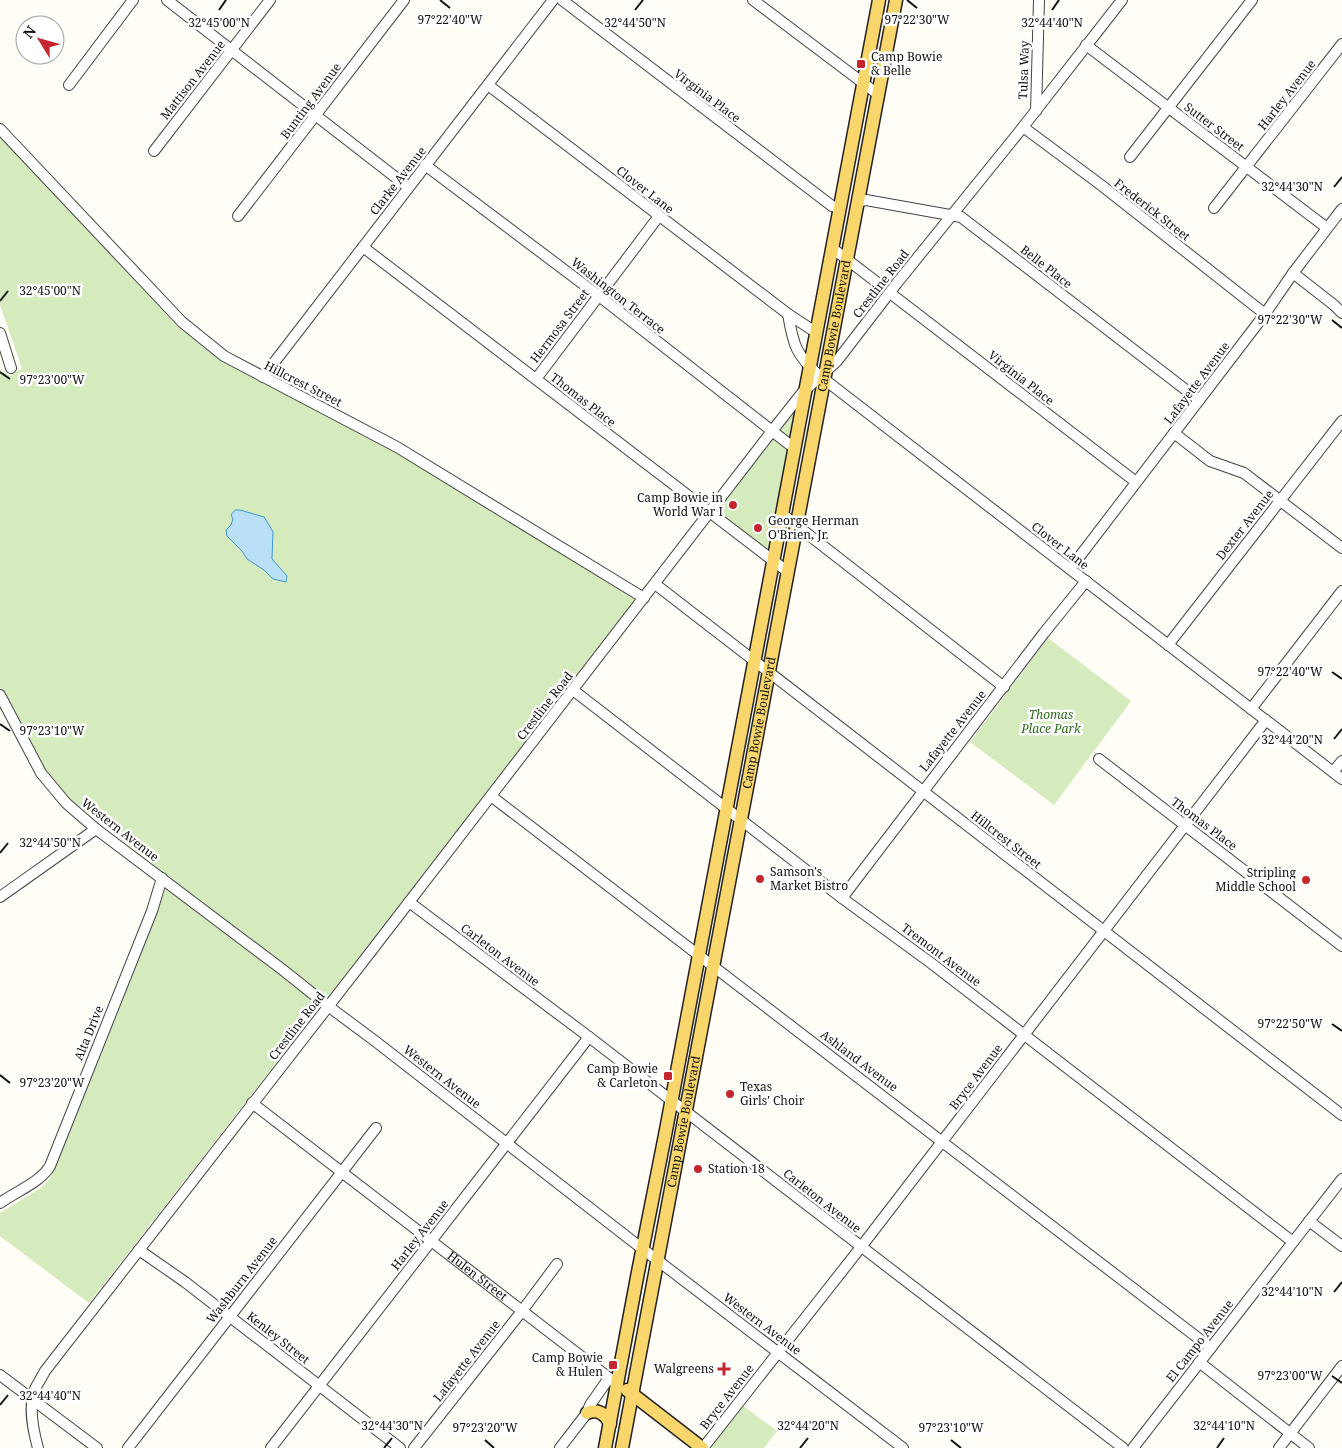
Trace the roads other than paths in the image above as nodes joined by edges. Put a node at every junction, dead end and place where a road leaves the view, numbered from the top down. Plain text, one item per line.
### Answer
1 (133, 0) edge
2 (167, 0) edge
3 (270, 0) edge
4 (404, 0) edge
5 (553, 0) edge
6 (562, 0) edge
7 (754, 0) edge
8 (879, 0) edge
9 (896, 0) edge
10 (1039, 0) edge
11 (1122, 0) edge
12 (1252, 0) edge
13 (1342, 44) edge
14 (1086, 46) junction
15 (232, 50) junction
16 (488, 84) junction
17 (863, 84) junction
18 (69, 85) dead end
19 (879, 95) junction
20 (1168, 107) junction
21 (1036, 111) junction
22 (315, 115) junction
23 (1023, 127) junction
24 (0, 129) edge
25 (154, 151) dead end
26 (1130, 157) dead end
27 (425, 166) junction
28 (1246, 167) junction
29 (408, 187) junction
30 (858, 202) junction
31 (840, 208) junction
32 (1214, 208) dead end
33 (1342, 209) edge
34 (238, 216) dead end
35 (659, 216) junction
36 (951, 216) junction
37 (1327, 228) junction
38 (363, 247) junction
39 (832, 248) junction
40 (847, 260) junction
41 (1292, 273) junction
42 (878, 284) dead end
43 (890, 293) junction
44 (599, 296) junction
45 (1342, 313) edge
46 (788, 314) junction
47 (1265, 314) junction
48 (0, 332) edge
49 (817, 333) junction
50 (11, 368) dead end
51 (820, 374) junction
52 (263, 377) junction
53 (536, 379) junction
54 (806, 390) junction
55 (1199, 400) junction
56 (1342, 421) edge
57 (772, 432) junction
58 (1174, 433) junction
59 (794, 448) junction
60 (1136, 482) junction
61 (1280, 501) junction
62 (709, 513) junction
63 (782, 514) junction
64 (797, 526) junction
65 (1342, 548) edge
66 (774, 561) junction
67 (1070, 569) junction
68 (788, 572) junction
69 (1086, 581) junction
70 (655, 584) junction
71 (1342, 591) edge
72 (644, 598) junction
73 (1168, 645) junction
74 (754, 661) junction
75 (770, 673) junction
76 (1004, 686) junction
77 (573, 690) junction
78 (0, 695) edge
79 (1251, 709) junction
80 (1266, 720) junction
81 (1099, 759) dead end
82 (1342, 761) edge
83 (1333, 772) junction
84 (1342, 779) edge
85 (923, 791) junction
86 (491, 796) junction
87 (726, 807) junction
88 (741, 819) junction
89 (1185, 825) junction
90 (96, 829) junction
91 (162, 878) junction
92 (0, 897) edge
93 (842, 898) junction
94 (409, 902) junction
95 (1104, 931) junction
96 (1342, 946) edge
97 (698, 954) junction
98 (714, 966) junction
99 (328, 1006) junction
100 (1024, 1035) junction
101 (589, 1037) junction
102 (671, 1100) junction
103 (252, 1103) junction
104 (687, 1112) junction
105 (1342, 1115) edge
106 (376, 1128) dead end
107 (943, 1141) junction
108 (507, 1144) junction
109 (342, 1172) junction
110 (657, 1172) junction
111 (674, 1174) junction
112 (1342, 1179) edge
113 (0, 1203) edge
114 (1309, 1221) junction
115 (432, 1241) junction
116 (1293, 1242) junction
117 (1342, 1246) edge
118 (861, 1247) junction
119 (642, 1249) junction
120 (139, 1250) junction
121 (658, 1259) junction
122 (557, 1264) dead end
123 (522, 1311) junction
124 (230, 1317) junction
125 (1210, 1348) junction
126 (779, 1353) junction
127 (1199, 1362) junction
128 (1342, 1366) edge
129 (0, 1375) edge
130 (613, 1381) junction
131 (320, 1386) junction
132 (633, 1395) junction
133 (32, 1399) junction
134 (587, 1413) junction
135 (610, 1424) junction
136 (1290, 1433) junction
137 (38, 1448) edge
138 (98, 1448) edge
139 (128, 1448) edge
140 (271, 1448) edge
141 (400, 1448) edge
142 (414, 1448) edge
143 (560, 1448) edge
144 (606, 1448) edge
145 (622, 1448) edge
146 (703, 1448) edge
147 (903, 1448) edge
148 (1123, 1448) edge
149 (1133, 1448) edge
150 (1279, 1448) edge
151 (1309, 1448) edge

1 - 18 street
2 - 15 street
3 - 15 street, Mattison Avenue
4 - 22 street, Bunting Avenue
5 - 16 street, Clarke Avenue
6 - 31 street, Virginia Place
7 - 17 street
8 - 17 main road, Camp Bowie Boulevard
9 - 19 main road, Camp Bowie Boulevard
10 - 21 street, Tulsa Way
11 - 14 street, Crestline Road
12 - 20 street
13 - 28 street, Harley Avenue
14 - 20 street, Sutter Street
14 - 21 street, Crestline Road
15 - 22 street
15 - 25 street, Mattison Avenue
16 - 27 street, Clarke Avenue
16 - 35 street, Clover Lane
17 - 19 street
17 - 31 main road, Camp Bowie Boulevard
19 - 30 main road, Camp Bowie Boulevard
20 - 26 street
20 - 28 street, Sutter Street
21 - 23 street, Crestline Road
22 - 29 street
22 - 34 street, Bunting Avenue
23 - 36 street, Crestline Road
23 - 47 street, Frederick Street
24 - 52 street, Hillcrest Street
27 - 29 street, Clarke Avenue
27 - 44 street, Washington Terrace
28 - 32 street, Harley Avenue
28 - 37 street, Sutter Street
29 - 38 street, Clarke Avenue
30 - 31 main road
30 - 36 street, Belle Place
30 - 40 main road, Camp Bowie Boulevard
31 - 39 main road, Camp Bowie Boulevard
33 - 37 street, Lafayette Avenue
35 - 44 street, Hermosa Street
35 - 46 street, Clover Lane
36 - 43 street, Crestline Road
36 - 55 street, Belle Place
37 - 41 street, Lafayette Avenue
38 - 52 street, Clarke Avenue
38 - 53 street, Thomas Place
39 - 40 street
39 - 49 main road, Camp Bowie Boulevard
40 - 42 street
40 - 51 main road, Camp Bowie Boulevard
41 - 45 street
41 - 47 street, Lafayette Avenue
43 - 51 street, Crestline Road
43 - 60 street, Virginia Place
44 - 53 street, Hermosa Street
44 - 57 street, Washington Terrace
46 - 49 street, Clover Lane
46 - 51 street, Clover Lane
47 - 55 street, Lafayette Avenue
48 - 50 street
49 - 51 main road, Camp Bowie Boulevard
51 - 54 main road, Camp Bowie Boulevard
51 - 64 main road, Camp Bowie Boulevard
51 - 67 street, Clover Lane
52 - 72 street, Hillcrest Street
53 - 62 street, Thomas Place
54 - 57 street, Crestline Road
54 - 59 main road, Camp Bowie Boulevard
55 - 58 street, Lafayette Avenue
56 - 61 street, Dexter Avenue
57 - 59 street, Washington Terrace
57 - 62 street, Crestline Road
58 - 60 street, Lafayette Avenue
58 - 61 street
59 - 63 main road, Camp Bowie Boulevard
60 - 67 street, Lafayette Avenue
61 - 65 street
61 - 73 street, Dexter Avenue
62 - 66 street, Thomas Place
62 - 70 street, Crestline Road
63 - 64 street
63 - 66 main road, Camp Bowie Boulevard
64 - 68 main road, Camp Bowie Boulevard
64 - 76 street
66 - 68 street, Thomas Place
66 - 74 main road, Camp Bowie Boulevard
67 - 69 street, Clover Lane
68 - 75 main road, Camp Bowie Boulevard
69 - 73 street, Clover Lane
69 - 76 street, Lafayette Avenue
70 - 72 street, Crestline Road
70 - 74 street, Hillcrest Street
71 - 79 street
72 - 77 street, Crestline Road
73 - 79 street, Clover Lane
74 - 75 street, Hillcrest Street
74 - 87 main road, Camp Bowie Boulevard
75 - 85 street, Hillcrest Street
75 - 88 main road, Camp Bowie Boulevard
76 - 85 street, Lafayette Avenue
77 - 86 street, Crestline Road
77 - 87 street, Tremont Avenue
78 - 90 street, Western Avenue
79 - 80 street, Clover Lane
80 - 83 street, Clover Lane
80 - 89 street, Bryce Avenue
81 - 89 street, Thomas Place
82 - 83 street
83 - 84 street, Clover Lane
85 - 93 street, Lafayette Avenue
85 - 95 street, Hillcrest Street
86 - 94 street, Crestline Road
86 - 97 street, Ashland Avenue
87 - 88 street, Tremont Avenue
87 - 97 main road, Camp Bowie Boulevard
88 - 93 street, Tremont Avenue
88 - 98 main road, Camp Bowie Boulevard
89 - 95 street, Bryce Avenue
89 - 96 street, Thomas Place
90 - 91 street, Western Avenue
90 - 92 street
91 - 99 street, Western Avenue
91 - 113 street, Alta Drive
93 - 100 street, Tremont Avenue
94 - 99 street, Crestline Road
94 - 101 street, Carleton Avenue
95 - 100 street, Bryce Avenue
95 - 105 street, Hillcrest Street
97 - 98 street, Ashland Avenue
97 - 102 main road, Camp Bowie Boulevard
98 - 104 main road, Camp Bowie Boulevard
98 - 107 street, Ashland Avenue
99 - 103 street, Crestline Road
99 - 108 street, Western Avenue
100 - 107 street, Bryce Avenue
100 - 116 street, Tremont Avenue
101 - 102 street, Carleton Avenue
101 - 108 street, Harley Avenue
102 - 104 street, Carleton Avenue
102 - 110 main road, Camp Bowie Boulevard
103 - 109 street, Hulen Street
103 - 120 street, Crestline Road
104 - 111 main road, Camp Bowie Boulevard
104 - 118 street, Carleton Avenue
106 - 109 street, Washburn Avenue
107 - 118 street, Bryce Avenue
107 - 125 street, Ashland Avenue
108 - 115 street, Harley Avenue
108 - 119 street, Western Avenue
109 - 115 street, Hulen Street
109 - 124 street, Washburn Avenue
110 - 111 main road
110 - 119 main road, Camp Bowie Boulevard
111 - 121 main road, Camp Bowie Boulevard
112 - 114 street, El Campo Avenue
114 - 116 street, El Campo Avenue
114 - 117 street
115 - 123 street, Hulen Street
115 - 131 street, Harley Avenue
116 - 125 street, El Campo Avenue
118 - 126 street, Bryce Avenue
118 - 148 street, Carleton Avenue
119 - 121 street, Western Avenue
119 - 130 main road, Camp Bowie Boulevard
120 - 124 street, Kenley Street
120 - 133 street, Crestline Road
121 - 126 street, Western Avenue
121 - 132 main road, Camp Bowie Boulevard
122 - 123 street, Lafayette Avenue
123 - 130 street, Hulen Street
123 - 142 street, Lafayette Avenue
124 - 131 street, Kenley Street
124 - 139 street, Washburn Avenue
125 - 127 street, El Campo Avenue
126 - 146 street, Bryce Avenue
126 - 147 street, Western Avenue
127 - 136 street
127 - 149 street, El Campo Avenue
128 - 136 street
129 - 133 street
130 - 132 main road, Hulen Street
130 - 134 street
130 - 135 main road, Camp Bowie Boulevard
131 - 140 street, Harley Avenue
131 - 141 street, Kenley Street
132 - 145 main road, Camp Bowie Boulevard
132 - 146 main road, Hulen Street
133 - 137 street, Crestline Road
133 - 138 street
134 - 135 main road
134 - 143 street
135 - 144 main road, Camp Bowie Boulevard
136 - 150 street
136 - 151 street

